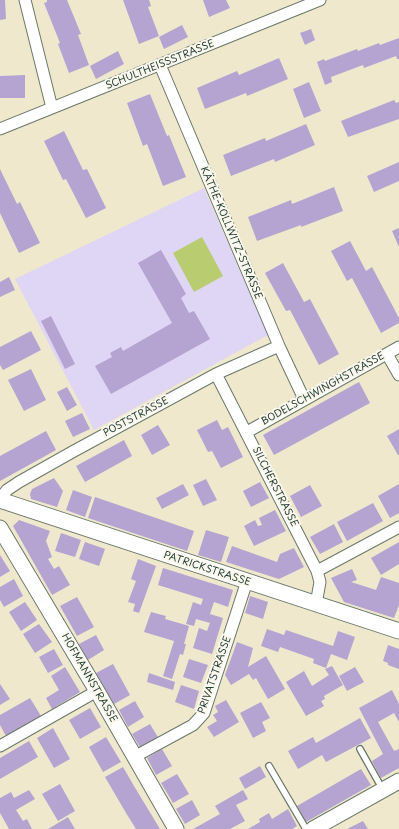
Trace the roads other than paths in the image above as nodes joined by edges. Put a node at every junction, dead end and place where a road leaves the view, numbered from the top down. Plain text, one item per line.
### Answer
1 (25, 0) edge
2 (320, 0) edge
3 (160, 65) junction
4 (52, 108) junction
5 (0, 129) edge
6 (279, 346) junction
7 (399, 347) edge
8 (387, 354) junction
9 (216, 374) junction
10 (399, 376) edge
11 (304, 399) junction
12 (247, 432) junction
13 (0, 499) edge
14 (7, 506) edge
15 (399, 526) edge
16 (0, 528) edge
17 (317, 571) junction
18 (247, 582) junction
19 (316, 604) junction
20 (399, 631) edge
21 (97, 691) junction
22 (0, 746) edge
23 (360, 749) dead end
24 (134, 757) junction
25 (269, 766) dead end
26 (399, 781) edge
27 (383, 790) junction
28 (323, 827) edge
29 (176, 829) edge
30 (306, 829) edge

1 - 4 street
2 - 3 street, SCHULTHEISSSTRASSE
3 - 4 street, SCHULTHEISSSTRASSE
3 - 6 street, KÄTHE-KOLLWITZ-STRASSE
4 - 5 street, SCHULTHEISSSTRASSE
6 - 9 street, POSTSTRASSE
6 - 11 street, KÄTHE-KOLLWITZ-STRASSE
7 - 8 street, BODELSCHWINGHSTRASSE
8 - 10 street
8 - 11 street, BODELSCHWINGHSTRASSE
9 - 12 street, SILCHERSTRASSE
9 - 13 street, POSTSTRASSE
11 - 12 street, BODELSCHWINGHSTRASSE
12 - 17 street, SILCHERSTRASSE
13 - 14 main road, PATRICKSTRASSE
14 - 18 main road, PATRICKSTRASSE
15 - 17 street
16 - 21 main road, HOFMANNSTRASSE
17 - 19 street, SILCHERSTRASSE
18 - 19 main road, PATRICKSTRASSE
18 - 24 street, PRIVATSTRASSE
19 - 20 main road, PATRICKSTRASSE
21 - 22 street
21 - 24 main road, HOFMANNSTRASSE
23 - 27 lane
24 - 29 main road, HOFMANNSTRASSE
25 - 30 lane
26 - 27 main road
27 - 28 main road

